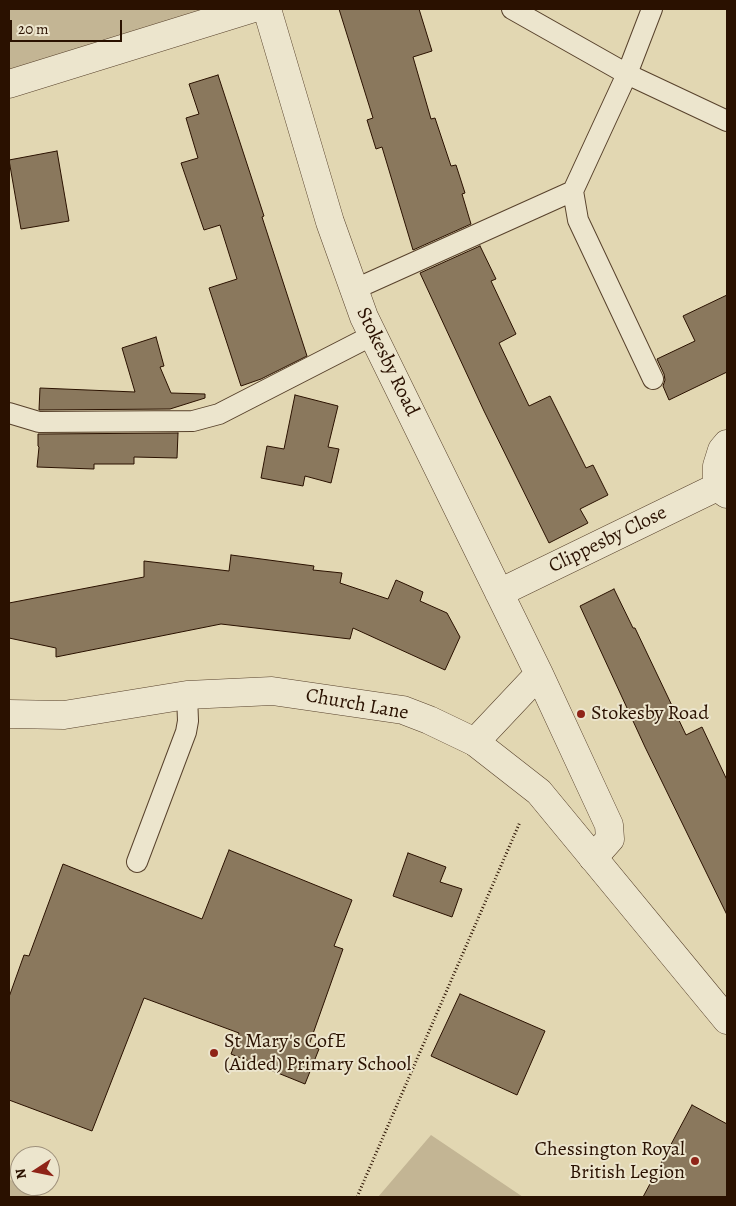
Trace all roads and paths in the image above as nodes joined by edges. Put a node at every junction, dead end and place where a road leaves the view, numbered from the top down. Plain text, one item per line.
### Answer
1 (251, 9) edge
2 (267, 9) edge
3 (512, 9) edge
4 (652, 9) edge
5 (627, 74) junction
6 (9, 84) edge
7 (727, 121) edge
8 (573, 191) junction
9 (353, 290) junction
10 (373, 335) junction
11 (653, 379) dead end
12 (9, 413) edge
13 (727, 444) edge
14 (722, 490) edge
15 (499, 593) junction
16 (539, 674) junction
17 (186, 695) junction
18 (9, 714) edge
19 (475, 742) junction
20 (539, 792) junction
21 (594, 858) junction
22 (137, 862) dead end
23 (727, 1020) edge
24 (357, 1197) edge

1 - 6 street
2 - 9 street, Stokesby Road
3 - 5 lane
4 - 5 lane
5 - 7 lane
5 - 8 lane
8 - 9 lane
8 - 11 lane
9 - 10 street, Stokesby Road
10 - 12 lane
10 - 15 street, Stokesby Road
13 - 14 street, Clippesby Close
14 - 15 street, Clippesby Close
15 - 16 street, Stokesby Road
16 - 19 street
16 - 21 street, Stokesby Road
17 - 18 street, Church Lane
17 - 19 street, Church Lane
17 - 22 lane
19 - 20 street, Church Lane
20 - 21 street, Church Lane
20 - 24 path
21 - 23 street, Church Lane

